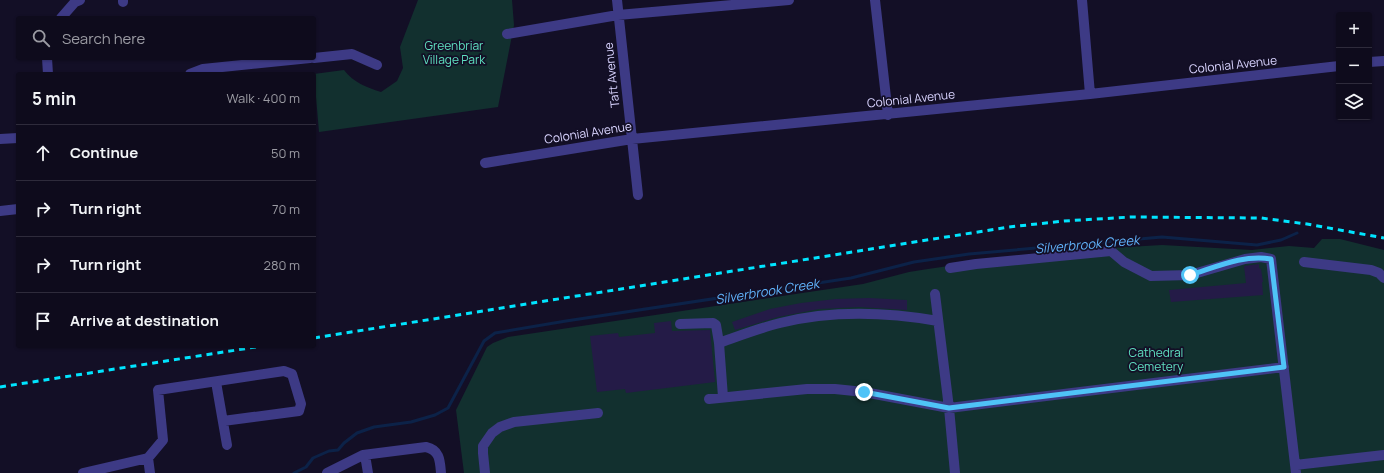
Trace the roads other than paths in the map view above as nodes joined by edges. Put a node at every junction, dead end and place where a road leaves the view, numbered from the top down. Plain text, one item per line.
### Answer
1 (80, 0) edge
2 (617, 0) edge
3 (789, 0) edge
4 (876, 0) edge
5 (1082, 0) edge
6 (618, 15) junction
7 (63, 16) edge
8 (507, 34) dead end
9 (316, 58) edge
10 (47, 60) edge
11 (291, 60) edge
12 (1384, 61) edge
13 (1372, 62) edge
14 (377, 65) dead end
15 (1336, 66) edge
16 (48, 72) edge
17 (195, 72) edge
18 (1090, 94) junction
19 (888, 115) junction
20 (16, 138) edge
21 (632, 139) junction
22 (0, 140) edge
23 (485, 163) dead end
24 (638, 195) dead end
25 (16, 209) edge
26 (0, 210) edge
27 (1304, 262) dead end
28 (950, 268) dead end
29 (1384, 278) edge
30 (935, 294) dead end
31 (938, 321) junction
32 (680, 324) dead end
33 (719, 343) junction
34 (1284, 367) junction
35 (216, 382) junction
36 (723, 397) junction
37 (709, 399) dead end
38 (949, 408) junction
39 (598, 413) dead end
40 (223, 421) junction
41 (227, 445) dead end
42 (363, 455) junction
43 (1384, 456) edge
44 (148, 458) junction
45 (1295, 469) edge
46 (83, 473) edge
47 (150, 473) edge
48 (327, 473) edge
49 (368, 473) edge
50 (442, 473) edge
51 (485, 473) edge
52 (955, 473) edge

1 - 7 street
2 - 6 street, Taft Avenue
3 - 6 street
4 - 19 street
5 - 18 street
6 - 8 street
6 - 21 street, Taft Avenue
9 - 14 street
10 - 16 street
11 - 17 street
12 - 13 street
15 - 18 street, Colonial Avenue
18 - 19 street, Colonial Avenue
19 - 21 street, Colonial Avenue
20 - 22 street
21 - 23 street, Colonial Avenue
21 - 24 street, Taft Avenue
25 - 26 street
27 - 29 street
28 - 34 street
30 - 31 street
31 - 33 street
31 - 38 street
32 - 33 street
33 - 36 street
34 - 38 street
34 - 45 street
35 - 40 street
35 - 40 street
35 - 44 street
36 - 37 street
36 - 38 street
38 - 52 street
39 - 51 street
40 - 41 street
42 - 48 street
42 - 49 street
42 - 50 street
43 - 45 street
44 - 46 street
44 - 47 street

